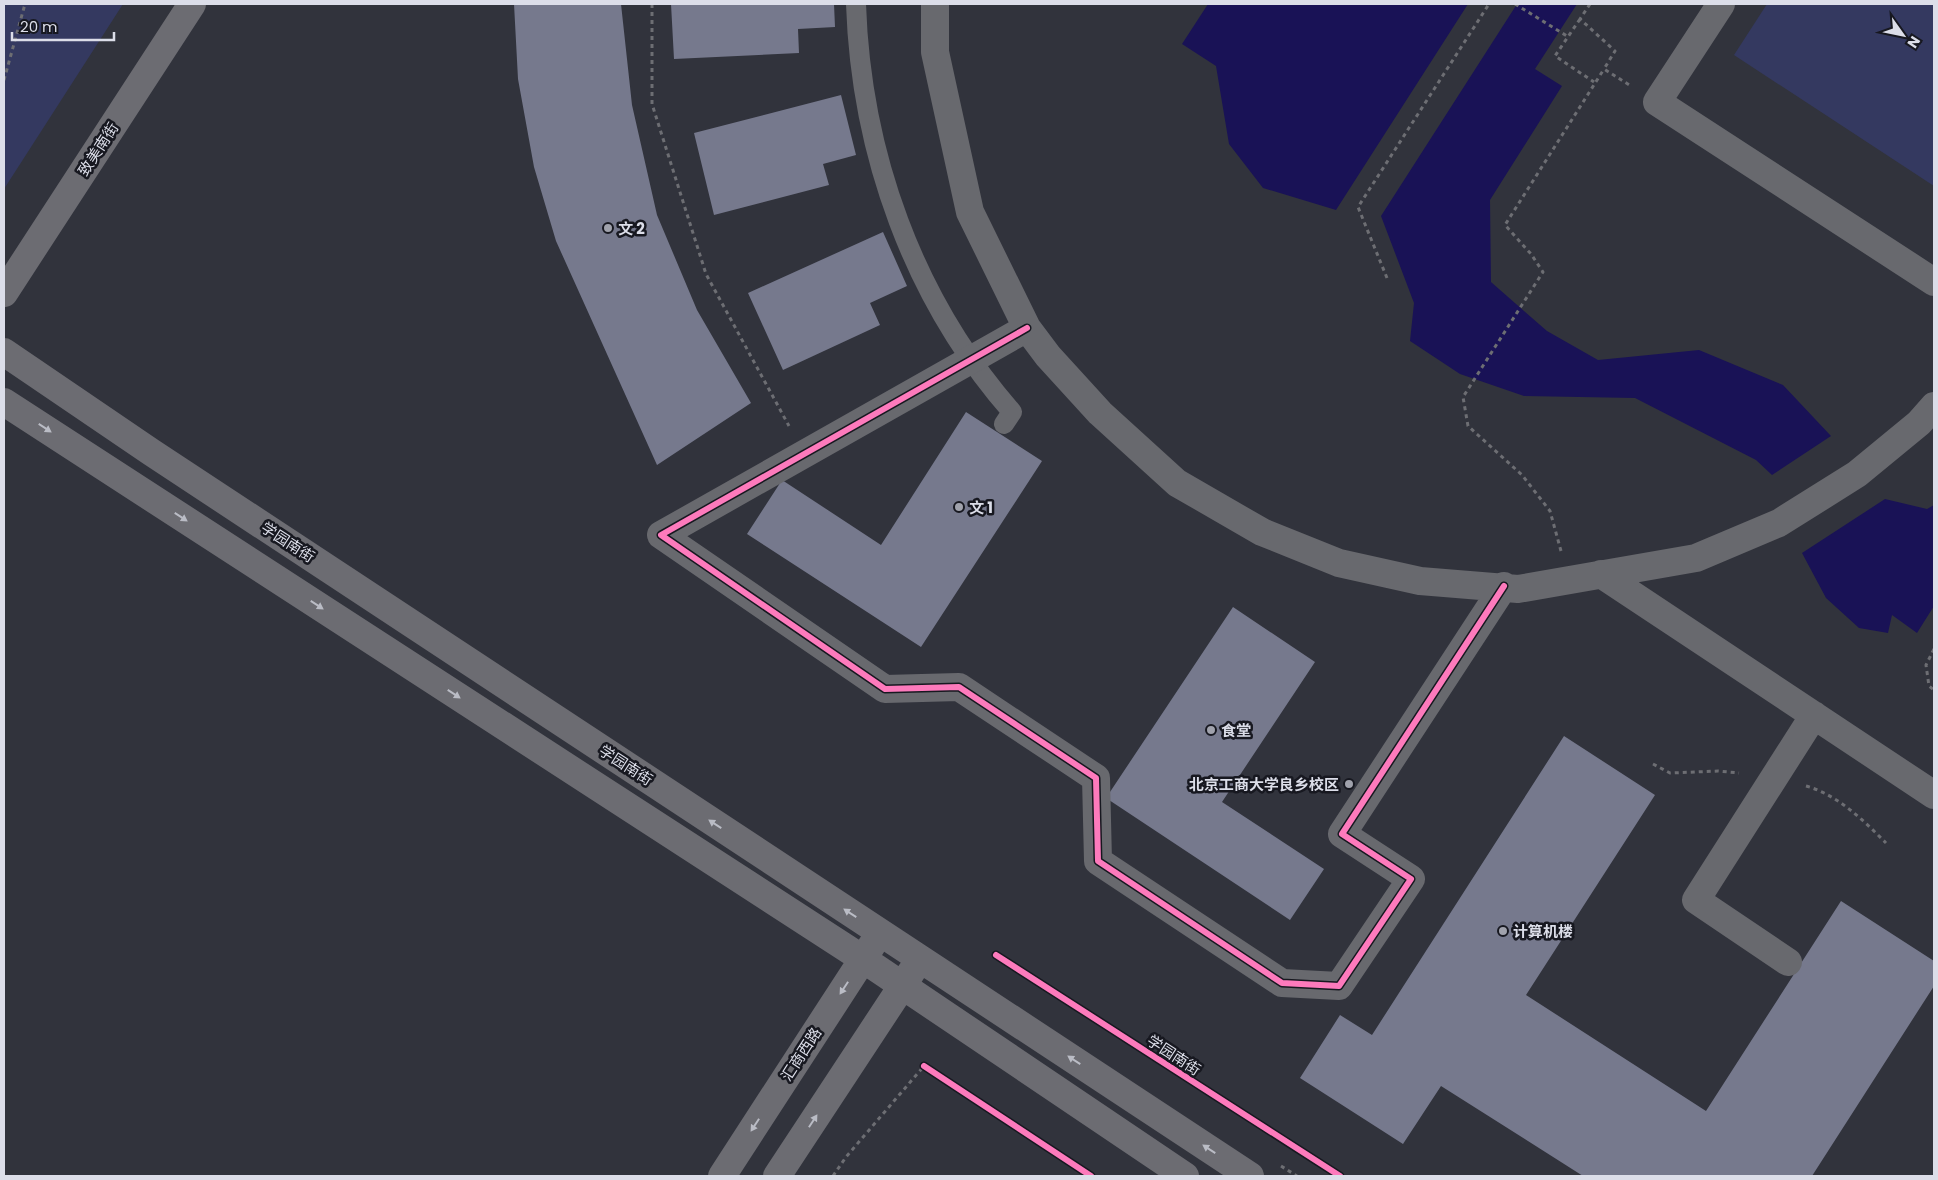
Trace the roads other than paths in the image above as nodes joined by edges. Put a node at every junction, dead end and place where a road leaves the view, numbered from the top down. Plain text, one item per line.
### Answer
1 (192, 4) edge
2 (856, 4) edge
3 (935, 4) edge
4 (1721, 4) edge
5 (1934, 282) edge
6 (4, 293) edge
7 (1027, 328) junction
8 (4, 352) edge
9 (4, 402) edge
10 (1934, 406) edge
11 (1004, 424) dead end
12 (1602, 574) junction
13 (1504, 586) junction
14 (1814, 715) junction
15 (1934, 795) edge
16 (880, 933) junction
17 (863, 959) junction
18 (920, 960) junction
19 (1788, 962) dead end
20 (902, 985) junction
21 (722, 1176) edge
22 (777, 1176) edge
23 (1185, 1176) edge
24 (1250, 1176) edge

1 - 6 street, 致美南街
2 - 11 lane
3 - 7 street
4 - 5 street
7 - 13 street
7 - 13 street
16 -> 8 street, 学园南街
9 -> 17 street
10 - 12 street
12 - 13 street
12 - 14 street
14 - 15 street
14 - 19 street
16 - 17 street, 汇商西路
16 - 18 street, 学园南街
17 - 20 street
17 -> 21 street, 汇商西路
18 - 20 street
24 -> 18 street, 学园南街
22 -> 20 street
20 - 23 street

